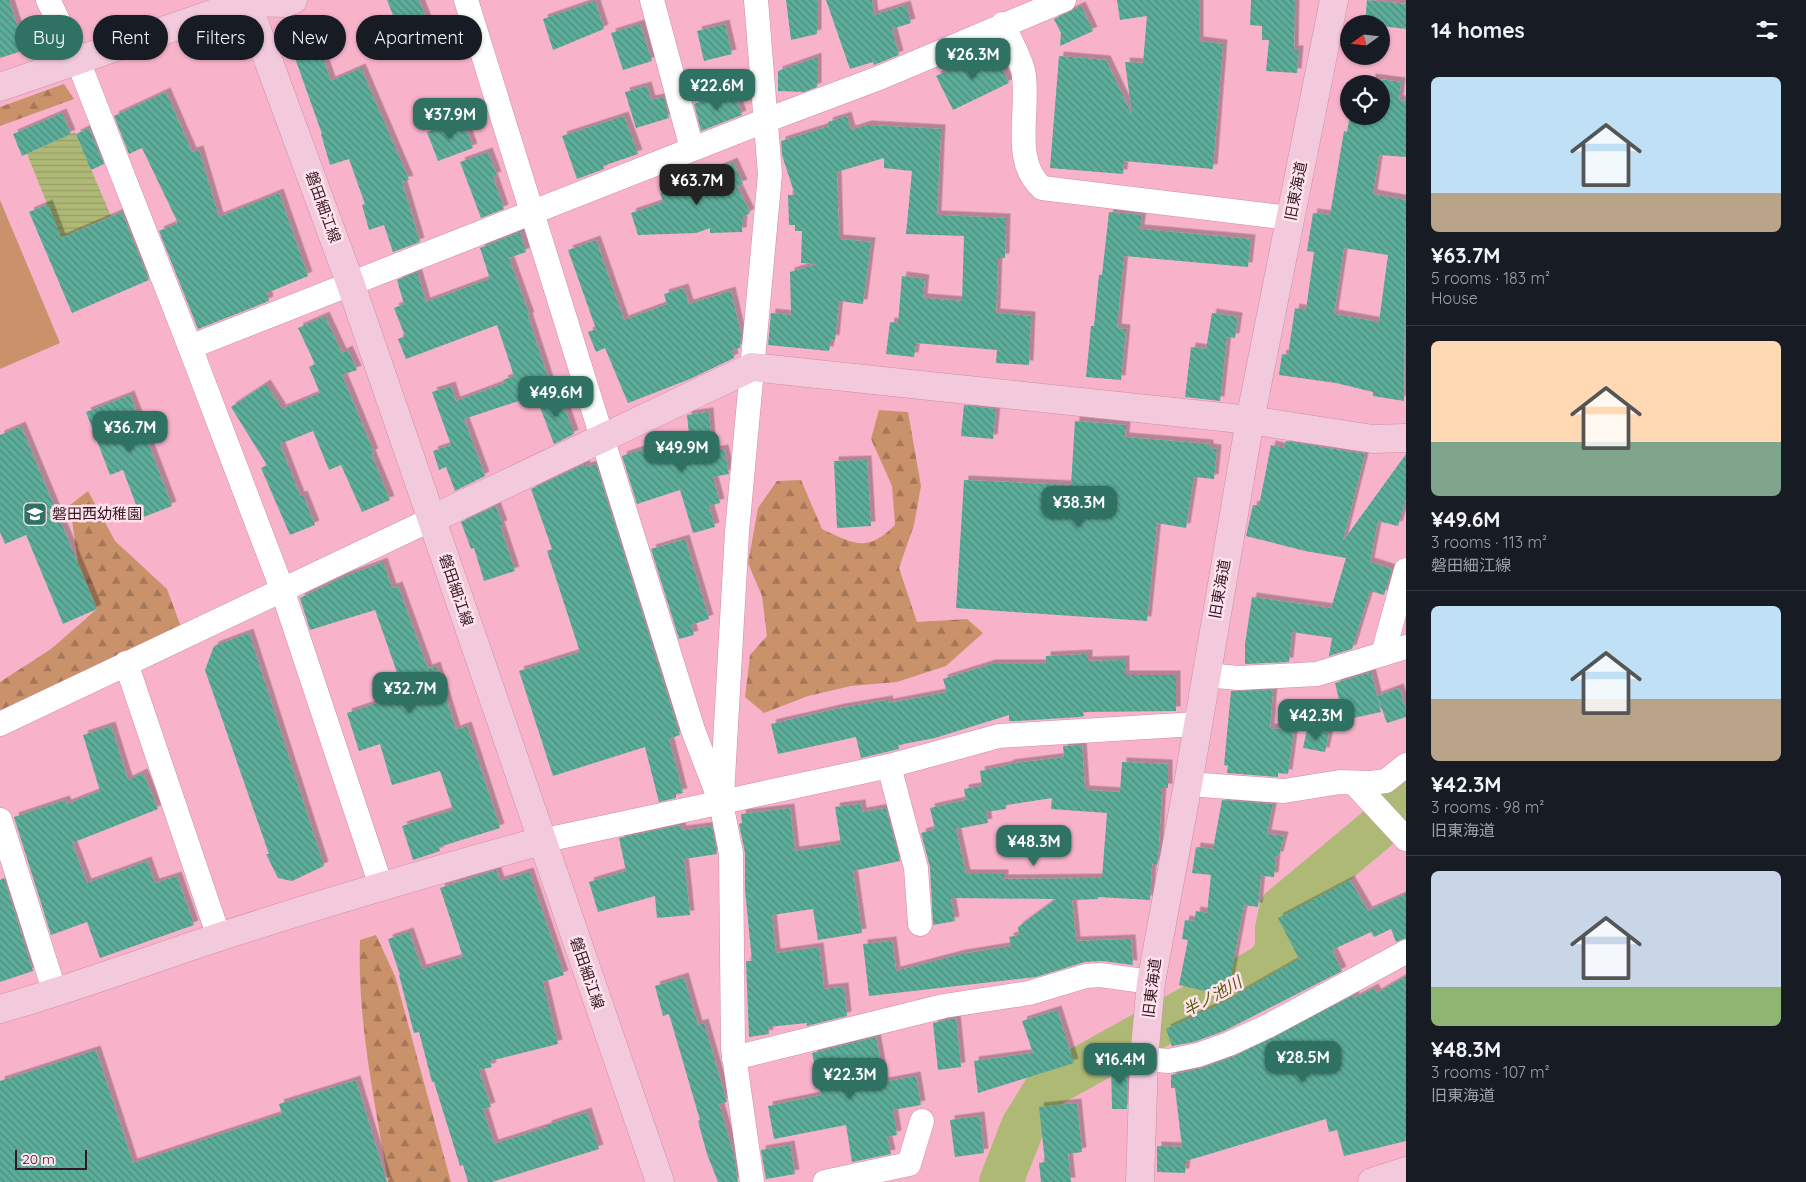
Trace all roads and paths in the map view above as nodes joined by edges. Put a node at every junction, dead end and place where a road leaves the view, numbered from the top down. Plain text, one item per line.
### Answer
1 (48, 0) edge
2 (293, 0) edge
3 (466, 0) edge
4 (652, 0) edge
5 (756, 0) edge
6 (1064, 0) edge
7 (1334, 0) edge
8 (246, 1) edge
9 (1003, 24) junction
10 (78, 61) junction
11 (0, 87) edge
12 (767, 120) junction
13 (692, 149) junction
14 (533, 212) junction
15 (1290, 218) junction
16 (351, 285) junction
17 (190, 347) junction
18 (752, 367) junction
19 (1250, 420) junction
20 (603, 438) junction
21 (1406, 438) edge
22 (432, 518) junction
23 (1406, 570) edge
24 (282, 589) junction
25 (1406, 647) edge
26 (1383, 654) junction
27 (126, 663) junction
28 (1205, 675) junction
29 (0, 724) edge
30 (1196, 724) junction
31 (1406, 765) edge
32 (889, 766) junction
33 (1354, 783) junction
34 (1188, 784) junction
35 (721, 803) junction
36 (0, 820) edge
37 (1406, 839) edge
38 (541, 841) junction
39 (380, 886) junction
40 (920, 924) dead end
41 (219, 937) junction
42 (1406, 952) edge
43 (1151, 982) junction
44 (55, 993) junction
45 (0, 1009) edge
46 (734, 1058) junction
47 (1144, 1059) junction
48 (922, 1121) dead end
49 (1406, 1171) edge
50 (660, 1182) edge
51 (752, 1182) edge
52 (825, 1182) edge
53 (1140, 1182) edge
54 (1372, 1182) edge

1 - 10 street
2 - 8 street
3 - 14 street
4 - 13 street
5 - 12 street
6 - 9 street
7 - 15 street, 旧東海道
8 - 10 street
8 - 16 street, 磐田細江線
9 - 12 street
9 - 15 street
10 - 11 street
10 - 17 street
12 - 13 street
12 - 18 street
13 - 14 street
14 - 16 street
14 - 20 street
15 - 19 street, 旧東海道
16 - 17 street
16 - 22 street, 磐田細江線
17 - 24 street
18 - 19 street
18 - 20 street
18 - 35 street
19 - 21 street
19 - 28 street, 旧東海道
20 - 22 street
20 - 35 street
22 - 24 street
22 - 38 street, 磐田細江線
23 - 26 street
24 - 27 street
24 - 39 street
25 - 26 street
26 - 28 street
27 - 29 street
27 - 41 street
28 - 30 street, 旧東海道
30 - 32 street
30 - 34 street, 旧東海道
31 - 33 street
32 - 35 street
32 - 40 street
33 - 34 street
33 - 37 street
34 - 43 street, 旧東海道
35 - 38 street
35 - 46 street
36 - 44 street
38 - 39 street
38 - 50 street, 磐田細江線
39 - 41 street
41 - 44 street
42 - 47 street
43 - 46 street
43 - 47 street, 旧東海道
44 - 45 street
46 - 51 street
47 - 53 street, 旧東海道
48 - 52 street
49 - 54 street

